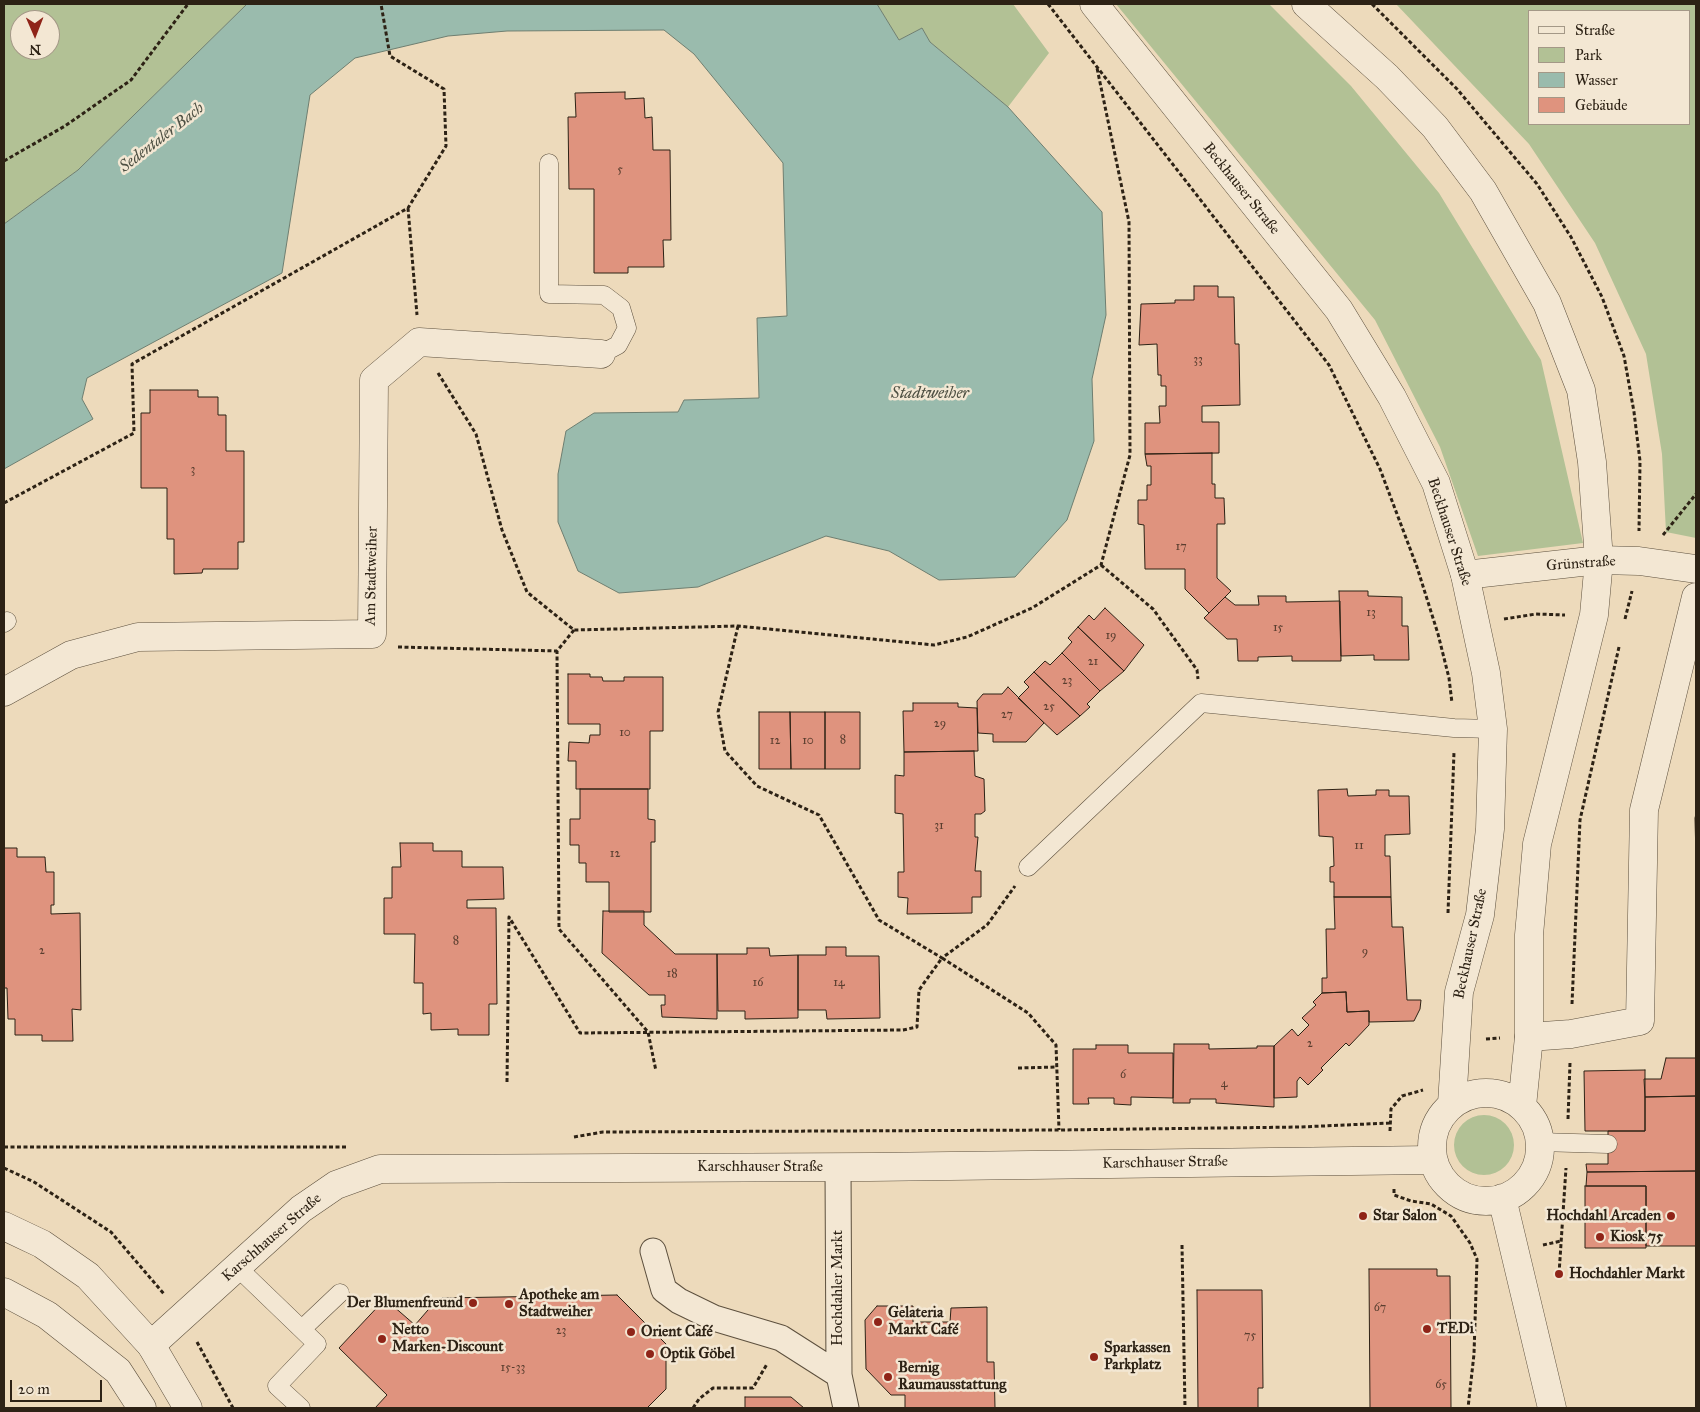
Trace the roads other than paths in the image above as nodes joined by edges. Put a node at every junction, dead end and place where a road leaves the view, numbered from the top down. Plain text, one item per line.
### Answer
1 (1094, 4) edge
2 (1306, 4) edge
3 (549, 164) dead end
4 (601, 354) joint
5 (1600, 560) junction
6 (1696, 569) edge
7 (1465, 574) junction
8 (1696, 597) edge
9 (4, 692) edge
10 (1493, 729) junction
11 (1028, 867) road end
12 (1529, 1037) junction
13 (1452, 1104) junction
14 (1522, 1106) junction
15 (1540, 1142) junction
16 (1608, 1144) dead end
17 (1432, 1160) junction
18 (838, 1167) junction
19 (1502, 1198) junction
20 (4, 1226) edge
21 (653, 1251) dead end
22 (237, 1267) junction
23 (4, 1292) edge
24 (340, 1293) dead end
25 (302, 1329) junction
26 (151, 1345) junction
27 (118, 1371) junction
28 (839, 1375) junction
29 (142, 1408) edge
30 (188, 1408) edge
31 (301, 1408) edge
32 (846, 1408) edge
33 (1552, 1408) edge

1 - 7 street, Beckhauser Straße
2 - 5 street
3 - 4 lane
4 - 9 street, Am Stadtweiher
5 - 6 street, Grünstraße
5 - 7 street, Grünstraße
5 - 12 street
7 - 10 street, Beckhauser Straße
8 - 12 street
10 - 11 lane
10 - 13 street, Beckhauser Straße
12 - 14 street
13 - 14 street
13 - 17 street
14 - 15 street
15 - 16 lane
15 - 19 street
17 - 18 street, Karschhauser Straße
17 - 19 street
18 - 22 street, Karschhauser Straße
18 - 28 street, Hochdahler Markt
19 - 33 street
20 - 26 street
21 - 28 street
22 - 25 lane
22 - 26 street, Karschhauser Straße
23 - 27 street
24 - 25 lane
25 - 31 lane
26 - 27 street, Karschhauser Straße
26 - 30 street
27 - 29 street
28 - 32 street, Hochdahler Markt

